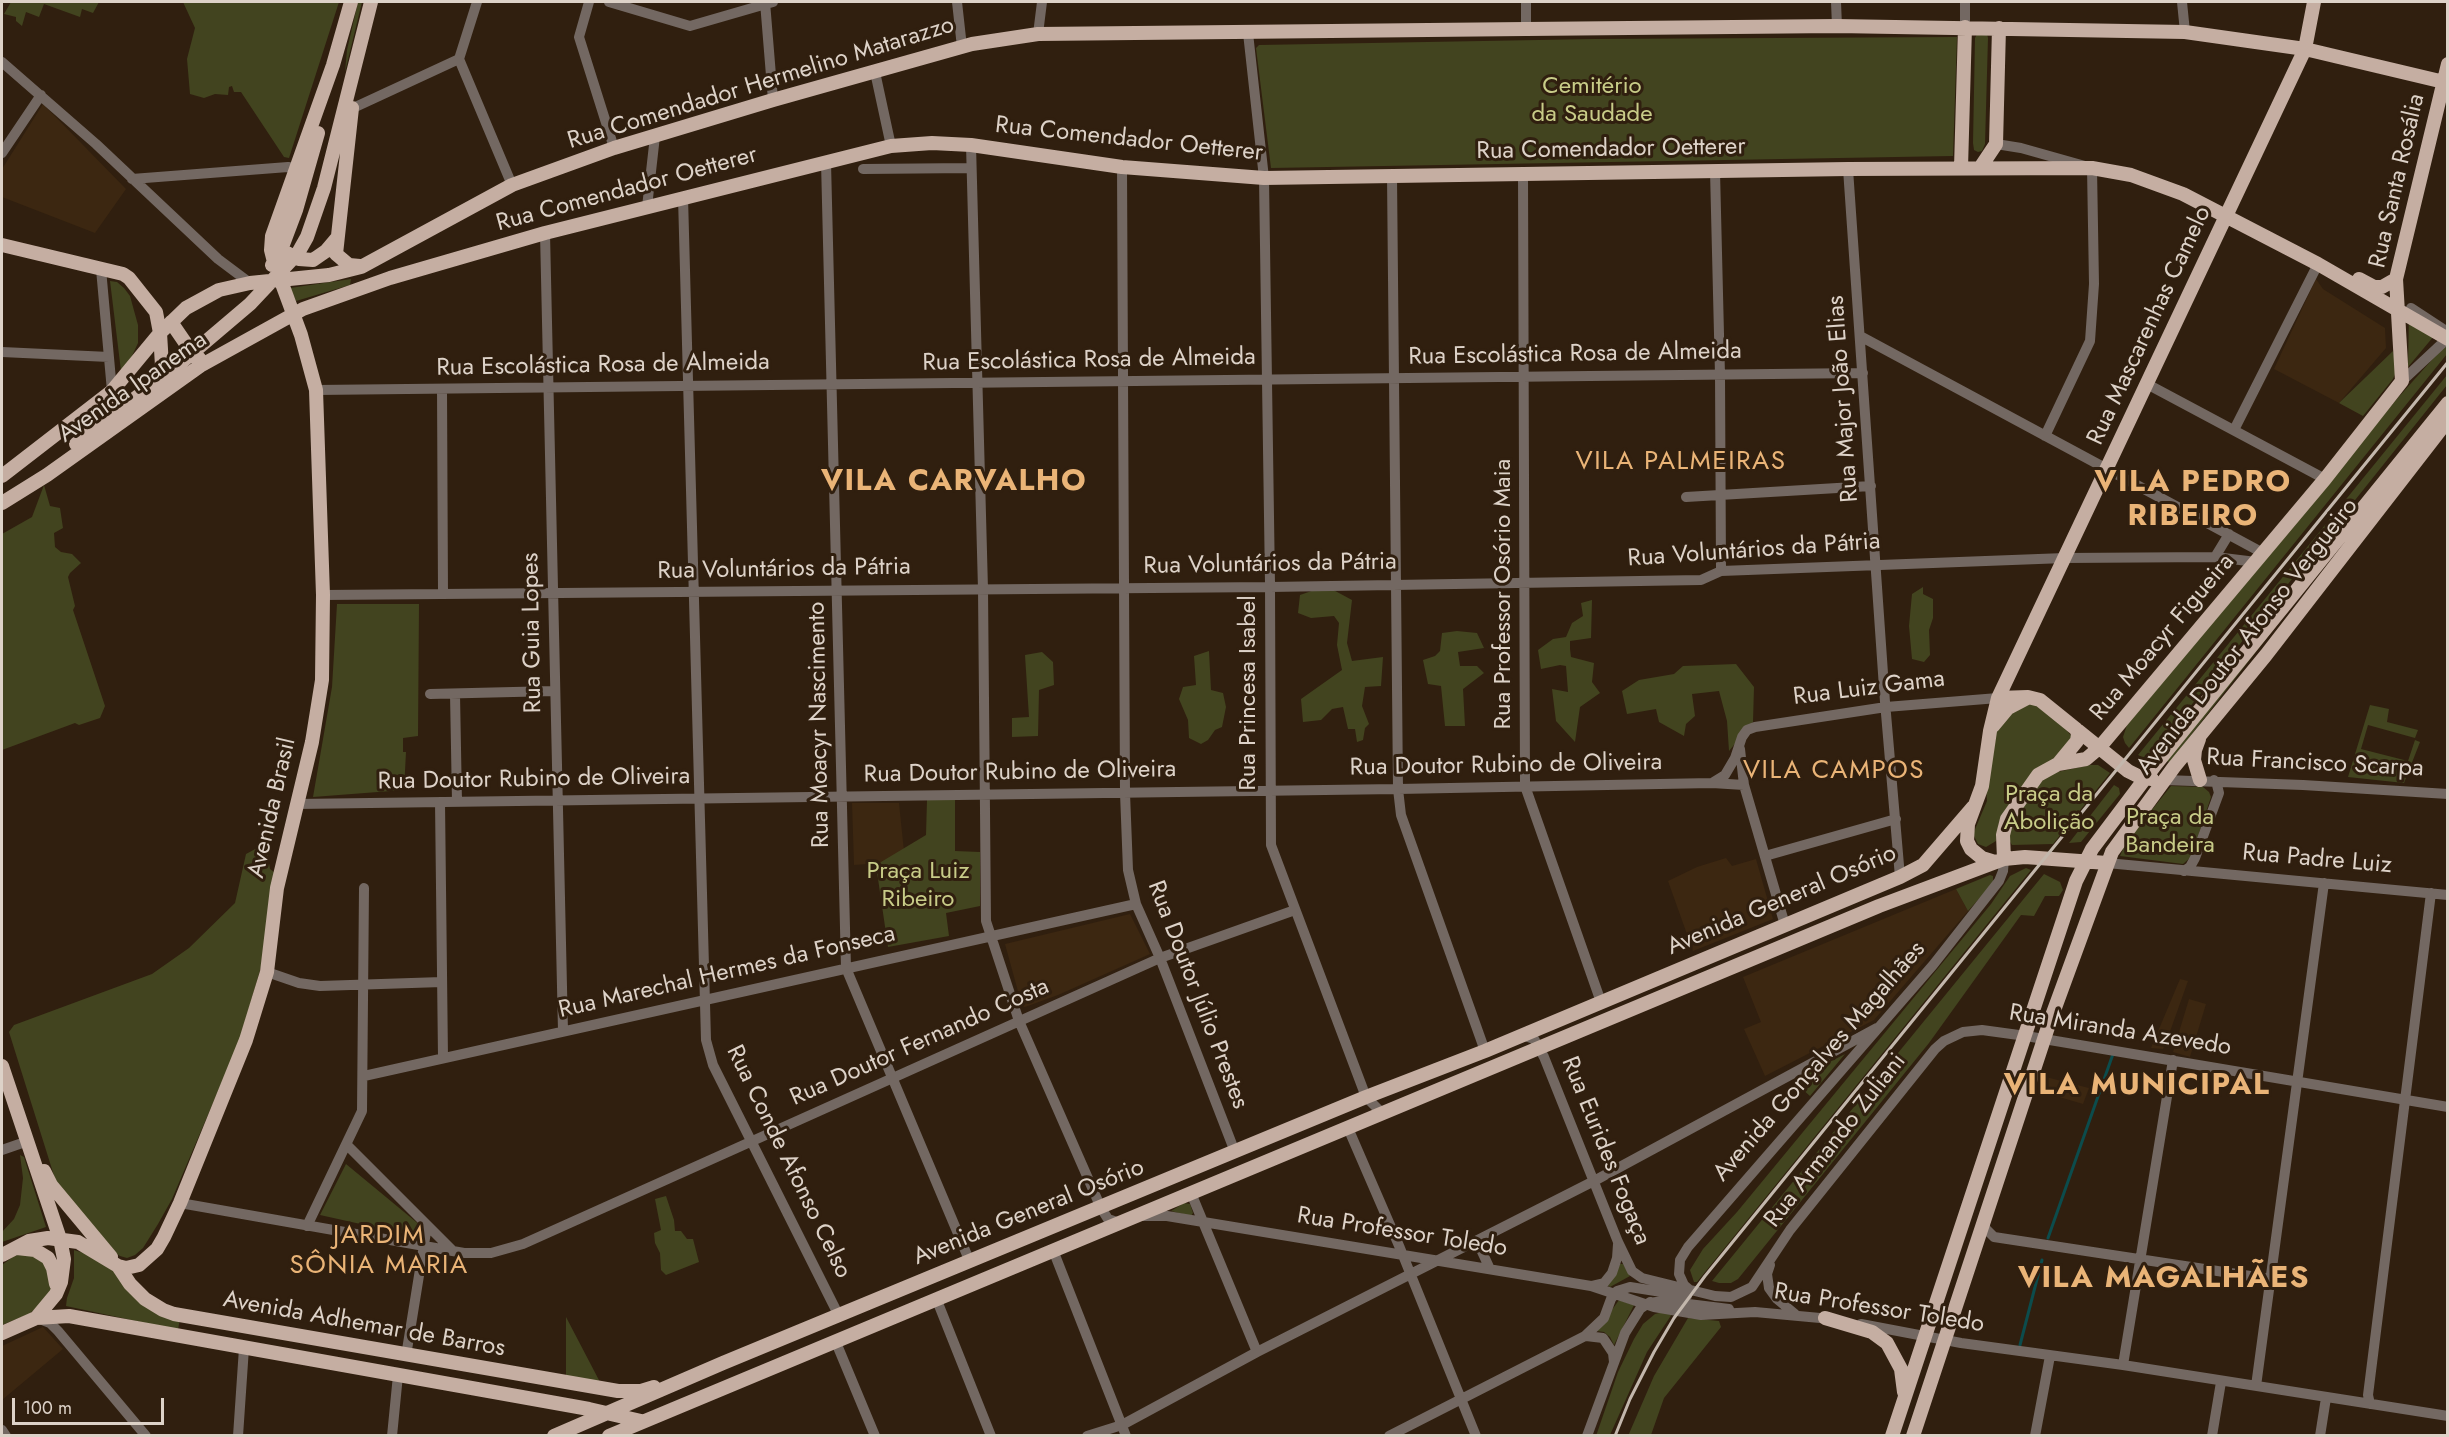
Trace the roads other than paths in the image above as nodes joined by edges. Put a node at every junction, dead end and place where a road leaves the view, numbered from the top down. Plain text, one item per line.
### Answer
1 (351, 2) edge
2 (371, 2) edge
3 (477, 2) edge
4 (590, 2) edge
5 (609, 2) edge
6 (768, 2) edge
7 (957, 2) edge
8 (1042, 2) edge
9 (1526, 2) edge
10 (1836, 2) edge
11 (1965, 2) edge
12 (2182, 2) edge
13 (2314, 2) edge
14 (1837, 26) junction
15 (1965, 27) junction
16 (1999, 28) junction
17 (1526, 29) junction
18 (2185, 32) junction
19 (1248, 33) junction
20 (1038, 34) junction
21 (962, 47) junction
22 (2305, 49) junction
23 (459, 59) junction
24 (2, 62) edge
25 (355, 62) junction
26 (2448, 64) edge
27 (333, 65) junction
28 (875, 72) junction
29 (2446, 82) edge
30 (41, 95) junction
31 (773, 100) junction
32 (351, 110) junction
33 (655, 136) junction
34 (971, 145) junction
35 (1962, 145) junction
36 (891, 146) junction
37 (1994, 146) junction
38 (614, 148) junction
39 (2, 153) edge
40 (826, 162) junction
41 (1122, 167) junction
42 (971, 168) junction
43 (1961, 168) junction
44 (1980, 168) junction
45 (2092, 168) junction
46 (297, 169) junction
47 (864, 169) dead end
48 (1848, 169) junction
49 (1715, 171) junction
50 (1523, 174) junction
51 (1392, 176) junction
52 (132, 178) junction
53 (1264, 178) junction
54 (512, 185) junction
55 (683, 197) junction
56 (647, 207) junction
57 (281, 213) junction
58 (2226, 216) junction
59 (545, 233) junction
60 (337, 238) junction
61 (2, 245) edge
62 (366, 266) junction
63 (2324, 267) junction
64 (101, 269) junction
65 (280, 279) junction
66 (2396, 279) junction
67 (250, 283) junction
68 (2411, 309) dead end
69 (293, 313) junction
70 (171, 322) junction
71 (272, 324) junction
72 (160, 333) junction
73 (301, 335) junction
74 (1860, 336) junction
75 (2448, 337) edge
76 (3, 354) edge
77 (109, 357) junction
78 (210, 361) junction
79 (1863, 373) junction
80 (1720, 375) junction
81 (1524, 377) junction
82 (1394, 378) junction
83 (1267, 380) junction
84 (1124, 381) junction
85 (2402, 381) junction
86 (978, 383) junction
87 (832, 384) junction
88 (2147, 384) junction
89 (688, 386) junction
90 (442, 388) junction
91 (549, 388) junction
92 (316, 390) junction
93 (112, 391) junction
94 (164, 393) junction
95 (2448, 403) edge
96 (2448, 420) edge
97 (2234, 430) junction
98 (2045, 436) junction
99 (2107, 469) junction
100 (7, 472) edge
101 (2325, 479) junction
102 (1871, 486) junction
103 (1721, 496) junction
104 (1686, 497) dead end
105 (2, 503) edge
106 (2229, 534) junction
107 (2216, 557) junction
108 (2259, 557) junction
109 (2065, 558) junction
110 (1877, 564) junction
111 (1721, 571) junction
112 (1525, 582) junction
113 (1396, 585) junction
114 (1270, 587) junction
115 (1125, 588) junction
116 (983, 589) junction
117 (837, 590) junction
118 (694, 592) junction
119 (443, 593) junction
120 (553, 594) junction
121 (323, 595) junction
122 (555, 692) junction
123 (430, 694) dead end
124 (455, 694) junction
125 (2028, 697) junction
126 (1998, 698) junction
127 (1886, 707) junction
128 (2076, 729) junction
129 (1990, 731) junction
130 (2202, 732) junction
131 (1740, 745) junction
132 (2099, 748) junction
133 (2058, 764) junction
134 (2145, 778) junction
135 (2164, 780) junction
136 (2207, 780) junction
137 (1712, 783) junction
138 (1744, 785) junction
139 (1525, 786) junction
140 (1398, 789) junction
141 (1270, 791) junction
142 (1125, 793) junction
143 (2448, 794) edge
144 (986, 795) junction
145 (843, 796) junction
146 (700, 798) junction
147 (558, 800) junction
148 (440, 802) junction
149 (457, 802) junction
150 (297, 804) junction
151 (1973, 807) junction
152 (1896, 819) junction
153 (1765, 856) junction
154 (2000, 856) junction
155 (2086, 861) junction
156 (2107, 863) junction
157 (2184, 871) junction
158 (1900, 876) junction
159 (2324, 883) junction
160 (364, 888) dead end
161 (2431, 893) junction
162 (2448, 895) edge
163 (1136, 904) junction
164 (1879, 906) junction
165 (1295, 910) junction
166 (1785, 925) junction
167 (990, 936) junction
168 (1160, 958) junction
169 (846, 968) junction
170 (267, 972) junction
171 (442, 982) junction
172 (364, 985) junction
173 (705, 1000) junction
174 (1601, 1002) junction
175 (1019, 1022) junction
176 (1877, 1028) junction
177 (563, 1031) junction
178 (1963, 1032) joint
179 (1522, 1035) junction
180 (2021, 1037) junction
181 (2044, 1040) junction
182 (1540, 1047) junction
183 (1485, 1051) junction
184 (443, 1058) junction
185 (2173, 1060) junction
186 (2, 1066) edge
187 (364, 1076) junction
188 (892, 1078) junction
189 (2297, 1082) junction
190 (2028, 1088) junction
191 (1366, 1097) junction
192 (2407, 1101) junction
193 (2448, 1107) edge
194 (1382, 1113) junction
195 (1348, 1128) junction
196 (28, 1141) junction
197 (751, 1143) junction
198 (347, 1145) junction
199 (2, 1150) edge
200 (1235, 1152) junction
201 (1593, 1180) junction
202 (1191, 1192) junction
203 (180, 1203) junction
204 (1101, 1208) junction
205 (1123, 1220) junction
206 (1983, 1221) junction
207 (1203, 1223) junction
208 (307, 1226) junction
209 (427, 1226) junction
210 (60, 1239) junction
211 (1477, 1241) junction
212 (1618, 1242) junction
213 (424, 1246) junction
214 (1053, 1250) junction
215 (453, 1251) junction
216 (5, 1252) edge
217 (1402, 1253) junction
218 (1775, 1253) junction
219 (2140, 1259) junction
220 (1438, 1260) junction
221 (970, 1262) junction
222 (118, 1266) junction
223 (1490, 1269) junction
224 (1411, 1275) junction
225 (2270, 1279) junction
226 (1591, 1286) junction
227 (1752, 1287) junction
228 (1692, 1291) junction
229 (56, 1294) junction
230 (1613, 1295) junction
231 (936, 1298) junction
232 (1647, 1304) junction
233 (1741, 1312) junction
234 (1795, 1314) junction
235 (839, 1316) junction
236 (36, 1318) junction
237 (1825, 1318) junction
238 (2, 1333) edge
239 (1926, 1335) junction
240 (1585, 1336) junction
241 (1946, 1339) junction
242 (835, 1341) junction
243 (244, 1348) junction
244 (1257, 1352) junction
245 (406, 1356) junction
246 (2050, 1356) junction
247 (1614, 1362) junction
248 (2123, 1365) junction
249 (398, 1376) junction
250 (685, 1379) junction
251 (2221, 1382) junction
252 (2256, 1386) junction
253 (2326, 1398) junction
254 (1461, 1400) junction
255 (2370, 1404) junction
256 (1902, 1407) junction
257 (604, 1413) junction
258 (2448, 1416) edge
259 (642, 1421) junction
260 (2, 1430) edge
261 (1124, 1430) edge
262 (6, 1436) edge
263 (146, 1436) edge
264 (238, 1436) edge
265 (392, 1436) edge
266 (554, 1436) edge
267 (609, 1436) edge
268 (875, 1436) edge
269 (991, 1436) edge
270 (1087, 1436) edge
271 (1389, 1436) edge
272 (1476, 1436) edge
273 (1587, 1436) edge
274 (1892, 1436) edge
275 (1913, 1436) edge
276 (2035, 1436) edge
277 (2212, 1436) edge
278 (2320, 1436) edge

1 - 27 main road
2 - 25 main road
3 - 23 street
4 - 38 street
5 - 6 street
6 - 31 street
7 - 21 street
8 - 20 street
9 - 17 street
10 - 14 street
11 - 15 street
12 - 18 street
13 - 22 main road, Rua Mascarenhas Camelo
14 - 15 main road, Rua Comendador Hermelino Matarazzo
14 - 17 main road, Rua Comendador Hermelino Matarazzo
15 - 16 main road, Rua Comendador Hermelino Matarazzo
15 - 35 main road
16 - 18 main road, Rua Comendador Hermelino Matarazzo
16 - 37 main road
17 - 19 main road, Rua Comendador Hermelino Matarazzo
18 - 22 main road, Rua Comendador Hermelino Matarazzo
19 - 20 main road, Rua Comendador Hermelino Matarazzo
19 - 53 street, Rua Princesa Isabel
20 - 21 main road, Rua Comendador Hermelino Matarazzo
21 - 28 main road, Rua Comendador Hermelino Matarazzo
22 - 29 main road, Rua Comendador Hermelino Matarazzo
22 - 58 main road, Rua Mascarenhas Camelo
23 - 32 street
23 - 54 street
24 - 30 street
25 - 32 main road
25 - 105 main road
26 - 29 main road, Rua Santa Rosália
27 - 46 main road
27 - 100 main road
28 - 31 main road, Rua Comendador Hermelino Matarazzo
28 - 36 street
29 - 66 main road, Rua Santa Rosália
30 - 39 street
30 - 52 street
31 - 33 main road, Rua Comendador Hermelino Matarazzo
32 - 60 main road
33 - 38 main road, Rua Comendador Hermelino Matarazzo
33 - 56 street
34 - 36 main road, Rua Comendador Oetterer
34 - 41 main road, Rua Comendador Oetterer
34 - 42 street
35 - 37 main road
35 - 43 main road
36 - 40 main road, Rua Comendador Oetterer
37 - 44 main road
37 - 45 street, Rua Comendador Oetterer
38 - 54 main road, Rua Comendador Hermelino Matarazzo
40 - 55 main road, Rua Comendador Oetterer
40 - 87 street, Rua Moacyr Nascimento
41 - 53 main road, Rua Comendador Oetterer
41 - 84 street, Rua Doutor Júlio Prestes
42 - 47 street, Rua Comendador Oetterer
42 - 86 street
43 - 44 main road, Rua Comendador Oetterer
43 - 48 main road, Rua Comendador Oetterer
44 - 45 main road, Rua Comendador Oetterer
45 - 58 main road, Rua Comendador Oetterer
45 - 98 street
46 - 52 street
46 - 57 main road
48 - 49 main road, Rua Comendador Oetterer
48 - 74 street, Rua Major João Elias
49 - 50 main road, Rua Comendador Oetterer
49 - 80 street
50 - 51 main road, Rua Comendador Oetterer
50 - 81 street, Rua Professor Osório Maia
51 - 53 main road, Rua Comendador Oetterer
51 - 82 street
52 - 67 street
53 - 83 street, Rua Princesa Isabel
54 - 62 main road, Rua Comendador Hermelino Matarazzo
55 - 56 main road, Rua Comendador Oetterer
55 - 89 street, Rua Conde Afonso Celso
56 - 59 main road, Rua Comendador Oetterer
57 - 60 main road
57 - 65 main road, Avenida Brasil
58 - 63 main road, Rua Comendador Oetterer
58 - 88 main road, Rua Mascarenhas Camelo
59 - 69 main road, Rua Comendador Oetterer
59 - 91 street, Rua Guia Lopes
60 - 62 main road
61 - 64 main road
62 - 65 main road, Avenida Ipanema
63 - 66 main road, Rua Comendador Oetterer
63 - 75 main road
63 - 97 street
64 - 72 main road
64 - 77 street
65 - 67 main road, Avenida Ipanema
65 - 69 main road, Avenida Brasil
66 - 85 main road, Rua Santa Rosália
67 - 70 main road, Avenida Ipanema
68 - 75 street
69 - 71 main road, Avenida Ipanema
69 - 73 main road, Avenida Brasil
70 - 72 main road, Avenida Ipanema
70 - 78 main road
71 - 73 main road
71 - 78 main road, Avenida Ipanema
72 - 93 main road, Avenida Ipanema
72 - 94 main road
73 - 92 main road, Avenida Brasil
74 - 79 street, Rua Major João Elias
74 - 98 street
75 - 85 street, Rua Moacyr Figueira
76 - 77 street
77 - 93 street
78 - 94 main road, Avenida Ipanema
79 - 80 street, Rua Escolástica Rosa de Almeida
79 - 102 street, Rua Major João Elias
80 - 81 street, Rua Escolástica Rosa de Almeida
80 - 103 street
81 - 82 street, Rua Escolástica Rosa de Almeida
81 - 112 street, Rua Professor Osório Maia
82 - 83 street, Rua Escolástica Rosa de Almeida
82 - 113 street
83 - 84 street, Rua Escolástica Rosa de Almeida
83 - 114 street, Rua Princesa Isabel
84 - 86 street, Rua Escolástica Rosa de Almeida
84 - 115 street, Rua Doutor Júlio Prestes
85 - 101 main road, Rua Moacyr Figueira
86 - 87 street, Rua Escolástica Rosa de Almeida
86 - 116 street
87 - 89 street, Rua Escolástica Rosa de Almeida
87 - 117 street, Rua Moacyr Nascimento
88 - 97 street
88 - 99 main road, Rua Mascarenhas Camelo
89 - 91 street, Rua Escolástica Rosa de Almeida
89 - 118 street, Rua Conde Afonso Celso
90 - 91 street, Rua Escolástica Rosa de Almeida
90 - 92 street, Rua Escolástica Rosa de Almeida
90 - 119 street
91 - 120 street, Rua Guia Lopes
92 - 121 main road, Avenida Brasil
93 - 100 main road, Avenida Ipanema
94 - 105 main road, Avenida Ipanema
95 - 134 main road, Avenida Doutor Afonso Vergueiro
96 - 130 main road, Avenida Doutor Afonso Vergueiro
97 - 101 street
98 - 99 street
99 - 106 street
99 - 109 main road, Rua Mascarenhas Camelo
101 - 108 main road, Rua Moacyr Figueira
102 - 103 street
102 - 110 street, Rua Major João Elias
103 - 104 street
103 - 111 street
106 - 107 street
106 - 108 street
107 - 108 street, Rua Voluntários da Pátria
107 - 109 street, Rua Voluntários da Pátria
108 - 132 main road, Rua Moacyr Figueira
109 - 110 street, Rua Voluntários da Pátria
109 - 126 main road, Rua Mascarenhas Camelo
110 - 111 street, Rua Voluntários da Pátria
110 - 127 street, Rua Major João Elias
111 - 112 street, Rua Voluntários da Pátria
112 - 113 street, Rua Voluntários da Pátria
112 - 139 street, Rua Professor Osório Maia
113 - 114 street, Rua Voluntários da Pátria
113 - 140 street
114 - 115 street, Rua Voluntários da Pátria
114 - 141 street, Rua Princesa Isabel
115 - 116 street, Rua Voluntários da Pátria
115 - 142 street, Rua Doutor Júlio Prestes
116 - 117 street, Rua Voluntários da Pátria
116 - 144 street
117 - 118 street, Rua Voluntários da Pátria
117 - 145 street, Rua Moacyr Nascimento
118 - 120 street, Rua Voluntários da Pátria
118 - 146 street, Rua Conde Afonso Celso
119 - 120 street, Rua Voluntários da Pátria
119 - 121 street, Rua Voluntários da Pátria
120 - 122 street, Rua Guia Lopes
121 - 150 main road, Avenida Brasil
122 - 124 street
122 - 147 street, Rua Guia Lopes
123 - 124 street
124 - 149 street
125 - 126 main road
125 - 128 main road
125 - 129 main road
126 - 127 street, Rua Luiz Gama
126 - 129 main road, Rua Mascarenhas Camelo
127 - 131 street, Rua Luiz Gama
127 - 152 street, Rua Major João Elias
128 - 132 main road
128 - 133 main road
129 - 151 main road, Rua Mascarenhas Camelo
130 - 135 main road, Avenida Doutor Afonso Vergueiro
130 - 136 main road
131 - 137 street
131 - 138 street
132 - 133 main road, Rua Moacyr Figueira
132 - 134 main road
133 - 154 main road
134 - 135 main road, Rua Francisco Scarpa
134 - 155 main road, Avenida Doutor Afonso Vergueiro
135 - 136 street, Rua Francisco Scarpa
135 - 156 main road, Avenida Doutor Afonso Vergueiro
136 - 143 street, Rua Francisco Scarpa
136 - 157 street
137 - 138 street, Rua Doutor Rubino de Oliveira
137 - 139 street, Rua Doutor Rubino de Oliveira
138 - 153 street
139 - 140 street, Rua Doutor Rubino de Oliveira
139 - 174 street, Rua Professor Osório Maia
140 - 141 street, Rua Doutor Rubino de Oliveira
140 - 183 street
141 - 142 street, Rua Doutor Rubino de Oliveira
141 - 165 street, Rua Princesa Isabel
142 - 144 street, Rua Doutor Rubino de Oliveira
142 - 163 street, Rua Doutor Júlio Prestes
144 - 145 street, Rua Doutor Rubino de Oliveira
144 - 167 street
145 - 146 street, Rua Doutor Rubino de Oliveira
145 - 169 street, Rua Moacyr Nascimento
146 - 147 street, Rua Doutor Rubino de Oliveira
146 - 173 street, Rua Conde Afonso Celso
147 - 149 street, Rua Doutor Rubino de Oliveira
147 - 177 street, Rua Guia Lopes
148 - 149 street, Rua Doutor Rubino de Oliveira
148 - 150 street, Rua Doutor Rubino de Oliveira
148 - 171 street
150 - 170 main road, Avenida Brasil
151 - 154 main road
151 - 158 main road, Avenida General Osório
152 - 153 street
152 - 158 street, Rua Major João Elias
153 - 166 street
154 - 155 main road, Rua Padre Luiz
154 - 164 main road, Avenida General Osório
154 - 176 street, Avenida Gonçalves Magalhães
155 - 156 main road, Rua Padre Luiz
155 - 180 main road, Avenida Doutor Afonso Vergueiro
156 - 157 street, Rua Padre Luiz
156 - 181 main road, Avenida Doutor Afonso Vergueiro
157 - 159 street, Rua Padre Luiz
158 - 164 main road
158 - 166 main road, Avenida General Osório
159 - 161 street, Rua Padre Luiz
159 - 189 street
160 - 172 street
161 - 162 street, Rua Padre Luiz
161 - 192 street
163 - 167 street, Rua Marechal Hermes da Fonseca
163 - 168 street, Rua Doutor Júlio Prestes
164 - 182 main road, Avenida General Osório
165 - 168 street, Rua Doutor Fernando Costa
165 - 191 street, Rua Princesa Isabel
166 - 174 main road, Avenida General Osório
167 - 169 street, Rua Marechal Hermes da Fonseca
167 - 175 street
168 - 175 street, Rua Doutor Fernando Costa
168 - 200 street, Rua Doutor Júlio Prestes
169 - 173 street, Rua Marechal Hermes da Fonseca
169 - 188 street, Rua Moacyr Nascimento
170 - 172 street
170 - 203 main road, Avenida Brasil
171 - 172 street
171 - 184 street
172 - 187 street
173 - 177 street, Rua Marechal Hermes da Fonseca
173 - 197 street, Rua Conde Afonso Celso
174 - 179 main road, Avenida General Osório
175 - 188 street, Rua Doutor Fernando Costa
175 - 204 street
176 - 201 street
176 - 228 street, Avenida Gonçalves Magalhães
177 - 184 street, Rua Marechal Hermes da Fonseca
178 - 180 street, Rua Miranda Azevedo
178 - 218 street, Rua Armando Zuliani
179 - 182 street
179 - 183 main road, Avenida General Osório
180 - 181 street, Rua Miranda Azevedo
180 - 190 main road
180 - 239 main road, Avenida Doutor Afonso Vergueiro
181 - 185 street, Rua Miranda Azevedo
181 - 190 main road, Avenida Doutor Afonso Vergueiro
182 - 194 main road, Avenida General Osório
182 - 201 street, Rua Eurides Fogaça
183 - 191 main road, Avenida General Osório
184 - 187 street, Rua Marechal Hermes da Fonseca
185 - 189 street, Rua Miranda Azevedo
185 - 219 street
186 - 196 main road
187 - 198 street
188 - 197 street, Rua Doutor Fernando Costa
188 - 221 street, Rua Moacyr Nascimento
189 - 192 street, Rua Miranda Azevedo
189 - 225 street
190 - 206 main road, Avenida Doutor Afonso Vergueiro
191 - 194 street, Rua Princesa Isabel
191 - 200 main road, Avenida General Osório
192 - 193 street, Rua Miranda Azevedo
192 - 255 street
194 - 195 main road, Avenida General Osório
195 - 202 main road, Avenida General Osório
195 - 217 street
196 - 199 street
196 - 210 main road
196 - 222 main road
197 - 215 street, Rua Doutor Fernando Costa
197 - 235 street, Rua Conde Afonso Celso
198 - 208 street
198 - 209 street
200 - 204 main road, Avenida General Osório
201 - 211 street
201 - 212 street, Rua Eurides Fogaça
202 - 205 main road, Avenida General Osório
202 - 207 street
203 - 208 street, Rua Doutor Fernando Costa
203 - 222 main road, Avenida Brasil
204 - 205 street
204 - 221 main road, Avenida General Osório
205 - 207 street, Rua Professor Toledo
205 - 214 main road, Avenida General Osório
206 - 219 street
206 - 241 main road, Avenida Doutor Afonso Vergueiro
207 - 217 street, Rua Professor Toledo
207 - 244 street
208 - 213 street, Rua Doutor Fernando Costa
209 - 213 street
209 - 215 street
210 - 216 main road, Avenida Adhemar de Barros
210 - 222 main road, Avenida Adhemar de Barros
210 - 229 main road
211 - 220 street
211 - 223 street
212 - 226 street
212 - 228 street, Rua Eurides Fogaça
213 - 215 street, Rua Doutor Fernando Costa
213 - 245 street
214 - 231 main road, Avenida General Osório
214 - 261 street
216 - 229 main road
217 - 220 street, Rua Professor Toledo
217 - 224 street
218 - 227 street, Rua Armando Zuliani
218 - 234 street
219 - 225 street
219 - 248 street
220 - 223 street, Rua Professor Toledo
220 - 224 street
221 - 235 main road, Avenida General Osório
222 - 245 main road, Avenida Adhemar de Barros
223 - 226 street, Rua Professor Toledo
224 - 244 street
224 - 254 street
225 - 252 street
226 - 230 street, Rua Professor Toledo
227 - 228 street
227 - 230 street
227 - 233 street, Rua Armando Zuliani
229 - 236 main road
230 - 232 street, Rua Professor Toledo
230 - 240 street
231 - 242 main road, Avenida General Osório
231 - 269 street
232 - 233 street, Rua Professor Toledo
232 - 247 street
233 - 234 street, Rua Professor Toledo
234 - 237 street, Rua Professor Toledo
235 - 250 main road, Avenida General Osório
236 - 238 main road
236 - 243 main road, Avenida Adhemar de Barros
236 - 263 street
237 - 239 street, Rua Professor Toledo
237 - 256 main road
239 - 241 street, Rua Professor Toledo
239 - 256 main road, Avenida Doutor Afonso Vergueiro
240 - 247 street
240 - 254 street
241 - 246 street, Rua Professor Toledo
241 - 275 main road, Avenida Doutor Afonso Vergueiro
242 - 259 main road, Avenida General Osório
242 - 268 street
243 - 249 main road, Avenida Adhemar de Barros
243 - 264 street
244 - 261 street
245 - 250 main road, Avenida Adhemar de Barros
246 - 248 street, Rua Professor Toledo
246 - 276 street
247 - 273 street
248 - 251 street, Rua Professor Toledo
249 - 257 main road, Avenida Adhemar de Barros
249 - 265 street
250 - 257 main road, Avenida General Osório
251 - 252 street, Rua Professor Toledo
251 - 277 street
252 - 253 street, Rua Professor Toledo
253 - 255 street, Rua Professor Toledo
253 - 278 street
254 - 271 street
254 - 272 street
255 - 258 street, Rua Professor Toledo
256 - 274 main road, Avenida Doutor Afonso Vergueiro
257 - 259 main road, Avenida Adhemar de Barros
257 - 266 main road, Avenida General Osório
259 - 267 main road, Avenida General Osório
260 - 262 street
261 - 270 street

